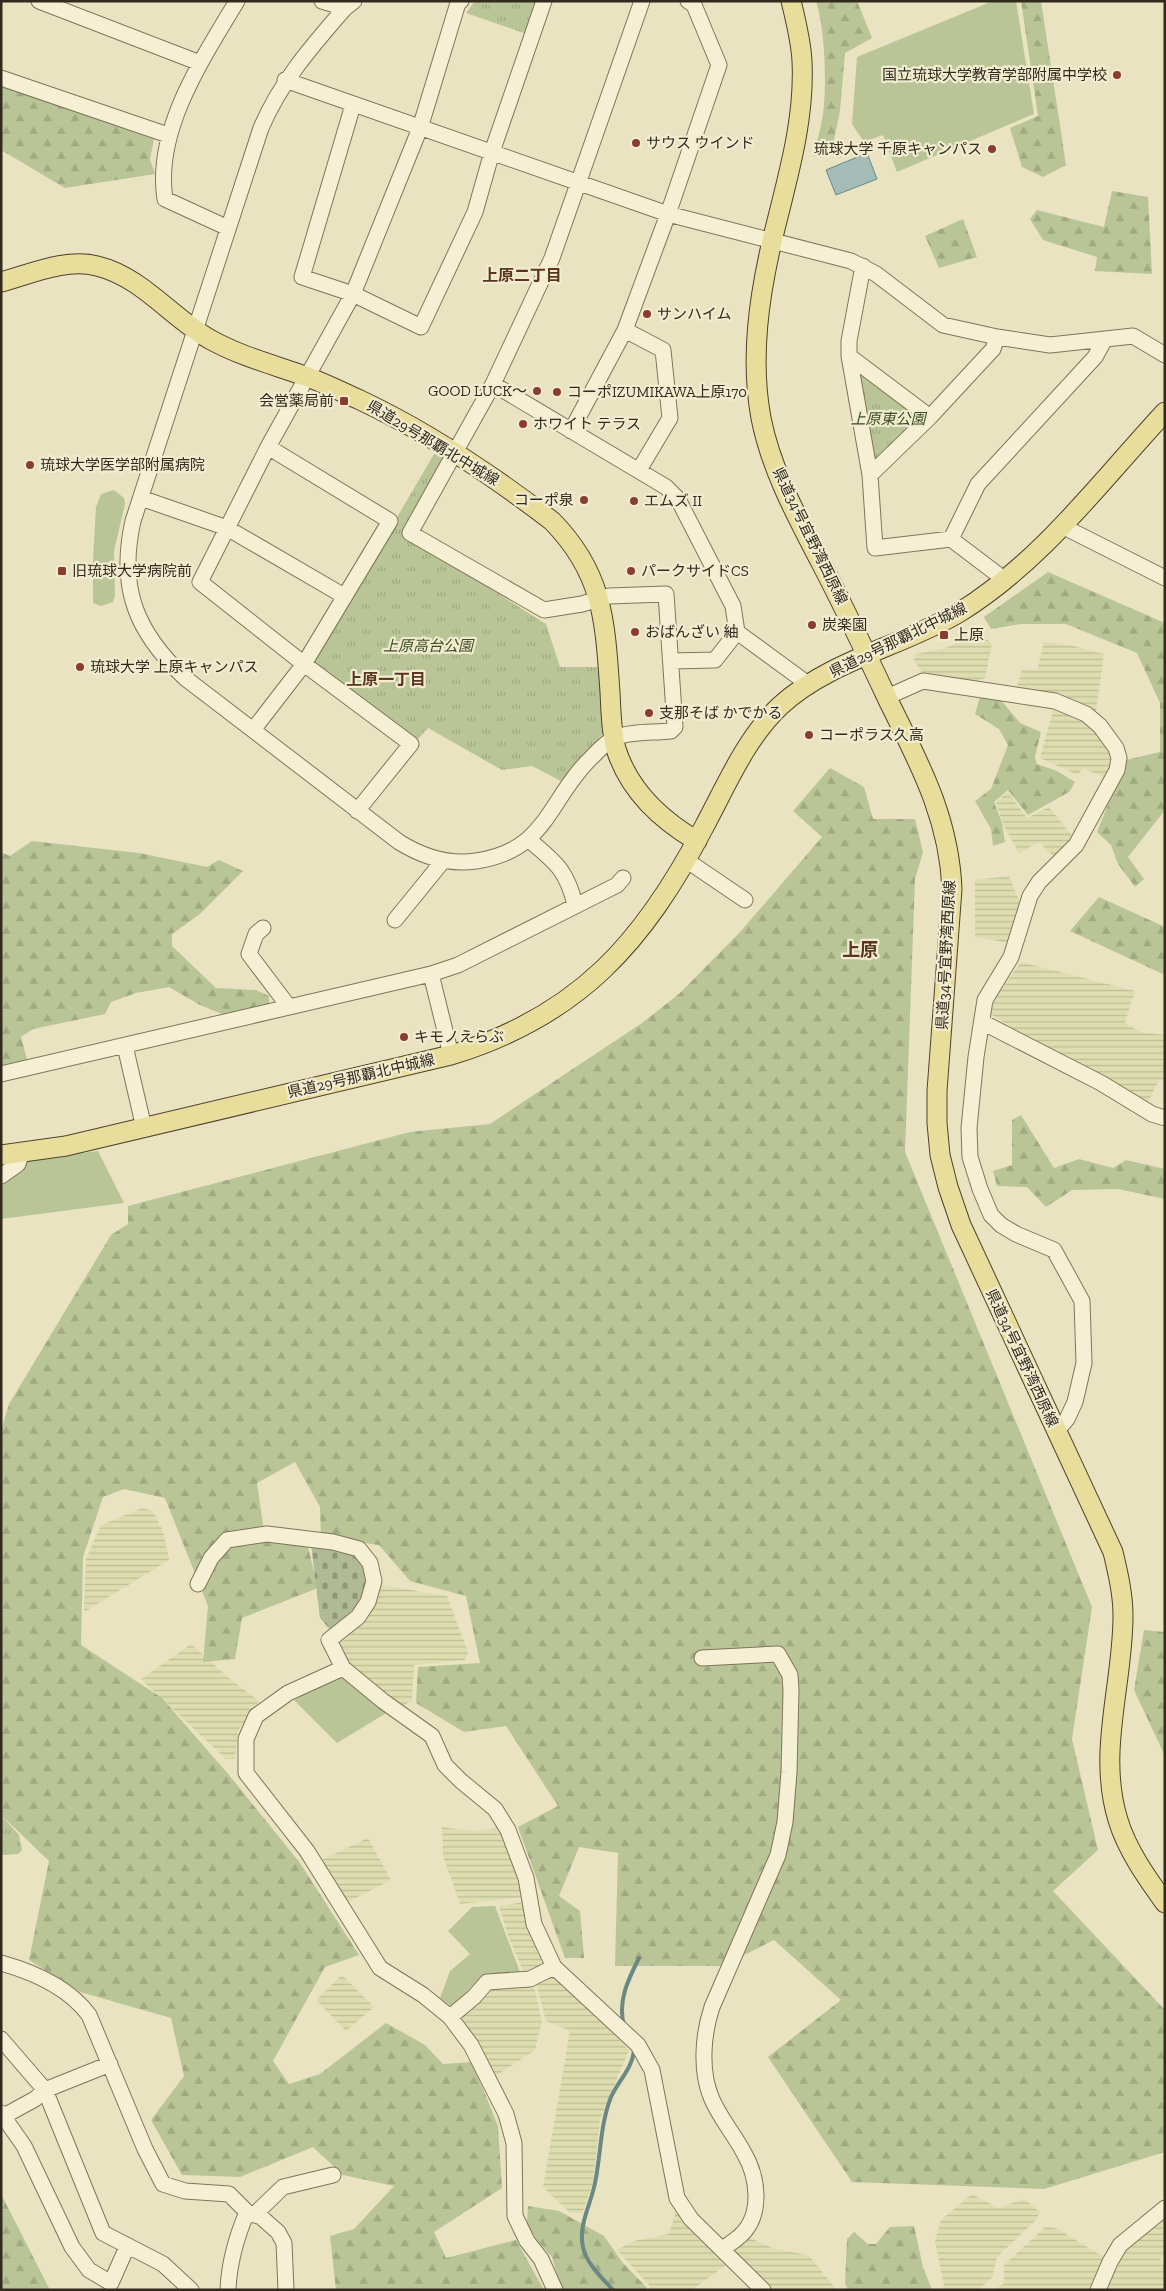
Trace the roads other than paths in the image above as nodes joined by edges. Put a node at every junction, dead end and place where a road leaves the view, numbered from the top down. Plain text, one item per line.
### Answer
1 (38, 1) edge
2 (237, 1) edge
3 (322, 1) edge
4 (544, 1) edge
5 (642, 1) edge
6 (688, 1) edge
7 (791, 1) edge
8 (458, 2) edge
9 (349, 4) edge
10 (200, 63) junction
11 (1, 78) edge
12 (285, 80) junction
13 (353, 105) junction
14 (420, 128) junction
15 (168, 135) junction
16 (492, 152) junction
17 (579, 184) junction
18 (668, 214) junction
19 (228, 228) junction
20 (773, 240) junction
21 (862, 266) junction
22 (1, 282) edge
23 (353, 294) junction
24 (194, 328) junction
25 (625, 330) junction
26 (997, 337) junction
27 (1105, 339) junction
28 (1165, 355) edge
29 (849, 356) junction
30 (306, 376) junction
31 (493, 384) junction
32 (1165, 412) edge
33 (930, 417) junction
34 (571, 431) junction
35 (268, 447) junction
36 (454, 452) junction
37 (639, 470) junction
38 (870, 476) junction
39 (141, 498) junction
40 (1062, 526) junction
41 (227, 528) junction
42 (951, 539) junction
43 (1165, 578) edge
44 (1006, 580) junction
45 (344, 596) junction
46 (599, 598) junction
47 (737, 632) junction
48 (868, 655) junction
49 (671, 661) junction
50 (304, 664) junction
51 (808, 684) junction
52 (887, 697) junction
53 (253, 730) junction
54 (614, 738) junction
55 (357, 811) junction
56 (530, 840) junction
57 (697, 841) junction
58 (686, 860) junction
59 (443, 861) junction
60 (623, 878) dead end
61 (745, 900) dead end
62 (575, 905) junction
63 (395, 920) dead end
64 (264, 928) dead end
65 (431, 974) junction
66 (289, 1007) junction
67 (982, 1022) junction
68 (125, 1046) junction
69 (451, 1055) junction
70 (1, 1074) edge
71 (1165, 1118) edge
72 (144, 1128) junction
73 (22, 1152) junction
74 (1, 1155) edge
75 (1, 1176) edge
76 (1056, 1432) junction
77 (198, 1584) dead end
78 (702, 1658) dead end
79 (343, 1668) junction
80 (1165, 1903) edge
81 (1, 1963) edge
82 (554, 1967) junction
83 (450, 2017) junction
84 (1, 2039) edge
85 (110, 2064) junction
86 (45, 2090) junction
87 (2, 2114) edge
88 (333, 2175) dead end
89 (1165, 2208) edge
90 (251, 2213) junction
91 (127, 2246) junction
92 (723, 2249) junction
93 (191, 2290) edge
94 (228, 2290) edge
95 (286, 2290) edge
96 (555, 2290) edge
97 (762, 2290) edge
98 (1098, 2290) edge

1 - 10 street
2 - 10 street
3 - 9 street
4 - 16 street
5 - 17 street
6 - 18 street
7 - 20 main road, 県道34号宜野湾西原線
8 - 14 street
9 - 12 street
10 - 15 street
11 - 15 street
12 - 13 street
12 - 19 street
13 - 14 street
13 - 23 street
14 - 16 street
14 - 23 street
15 - 19 street
16 - 17 street
16 - 23 street
17 - 18 street
17 - 31 street
18 - 20 street
18 - 25 street
19 - 24 street
20 - 21 street
20 - 48 main road, 県道34号宜野湾西原線
21 - 26 street
21 - 29 street
22 - 24 main road, 県道29号那覇北中城線
23 - 30 street
24 - 30 main road, 県道29号那覇北中城線
24 - 39 street
25 - 34 street
25 - 37 street
26 - 27 street
26 - 33 street
27 - 28 street
27 - 42 street
29 - 33 street
29 - 38 street
30 - 35 street
30 - 36 main road, 県道29号那覇北中城線
31 - 34 street
31 - 36 street
32 - 40 main road, 県道29号那覇北中城線
33 - 38 street
34 - 37 street
35 - 41 street
35 - 45 street
36 - 46 main road, 県道29号那覇北中城線
36 - 46 street
37 - 47 street
38 - 42 street
39 - 41 street
39 - 53 street
40 - 43 street
40 - 44 main road, 県道29号那覇北中城線
41 - 45 street
41 - 50 street
42 - 44 street
44 - 48 main road, 県道29号那覇北中城線
45 - 50 street
46 - 49 street
46 - 54 main road, 県道29号那覇北中城線
47 - 49 street
47 - 51 street
48 - 51 main road, 県道29号那覇北中城線
48 - 52 main road, 県道34号宜野湾西原線
49 - 54 street
50 - 53 street
50 - 55 street
51 - 57 main road, 県道29号那覇北中城線
52 - 67 street
52 - 76 main road, 県道34号宜野湾西原線
53 - 55 street
54 - 56 street
54 - 57 main road, 県道29号那覇北中城線
55 - 59 street
56 - 59 street
56 - 62 street
57 - 58 main road, 県道29号那覇北中城線
58 - 61 street
58 - 69 main road, 県道29号那覇北中城線
59 - 63 street
60 - 62 street
62 - 65 street
64 - 66 street
65 - 66 street
65 - 69 street
66 - 68 street
67 - 71 street
67 - 76 street
68 - 70 street
68 - 72 street
69 - 72 main road, 県道29号那覇北中城線
72 - 73 main road, 県道29号那覇北中城線
73 - 74 main road, 県道29号那覇北中城線
73 - 75 street
76 - 80 main road, 県道34号宜野湾西原線
77 - 79 street
78 - 92 street
79 - 82 street
79 - 83 street
81 - 85 street
82 - 83 street
82 - 92 street
83 - 96 street
84 - 86 street
85 - 86 street
85 - 90 street
86 - 87 street
86 - 91 street
87 - 91 street
88 - 90 street
89 - 98 street
90 - 94 street
90 - 95 street
91 - 93 street
92 - 97 street

